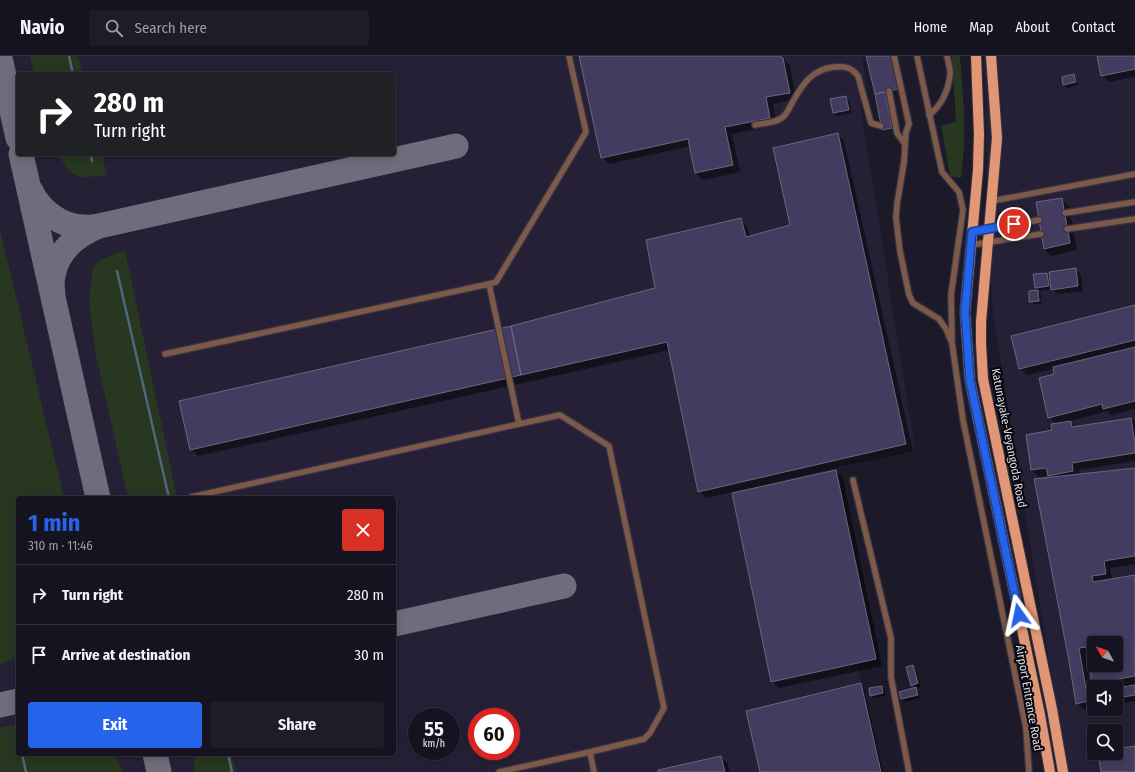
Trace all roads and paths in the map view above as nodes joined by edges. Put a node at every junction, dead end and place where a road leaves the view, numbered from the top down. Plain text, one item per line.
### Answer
1 (569, 56) edge
2 (894, 56) edge
3 (916, 56) edge
4 (947, 56) edge
5 (976, 56) edge
6 (991, 56) edge
7 (889, 91) dead end
8 (929, 115) junction
9 (755, 125) dead end
10 (881, 126) dead end
11 (905, 144) junction
12 (1135, 174) edge
13 (992, 201) junction
14 (1135, 202) edge
15 (1064, 213) dead end
16 (1135, 218) edge
17 (1039, 220) dead end
18 (990, 228) junction
19 (1067, 229) dead end
20 (972, 232) junction
21 (1041, 234) dead end
22 (989, 242) junction
23 (971, 244) junction
24 (488, 284) junction
25 (952, 342) junction
26 (166, 354) dead end
27 (519, 424) junction
28 (852, 480) dead end
29 (195, 496) edge
30 (590, 752) junction
31 (499, 772) edge
32 (594, 772) edge
33 (909, 772) edge
34 (1029, 772) edge
35 (1050, 772) edge
36 (1063, 772) edge

1 - 24 lane
2 - 11 lane, Airport Entrance Road
3 - 8 lane
4 - 8 lane
5 - 20 main road
6 - 13 main road, Katunayake-Veyangoda Road
7 - 11 lane
8 - 25 lane
9 - 10 lane
11 - 25 lane, Airport Entrance Road
12 - 13 lane
13 - 18 main road, Katunayake-Veyangoda Road
14 - 15 lane
16 - 19 lane
17 - 18 lane
18 - 20 lane
18 - 22 main road, Katunayake-Veyangoda Road
20 - 23 main road
21 - 22 lane
22 - 23 lane
22 - 36 main road, Katunayake-Veyangoda Road
23 - 35 main road
24 - 26 lane
24 - 27 lane
25 - 34 lane, Airport Entrance Road
27 - 29 lane
27 - 30 lane
28 - 33 lane
30 - 31 lane
30 - 32 lane

